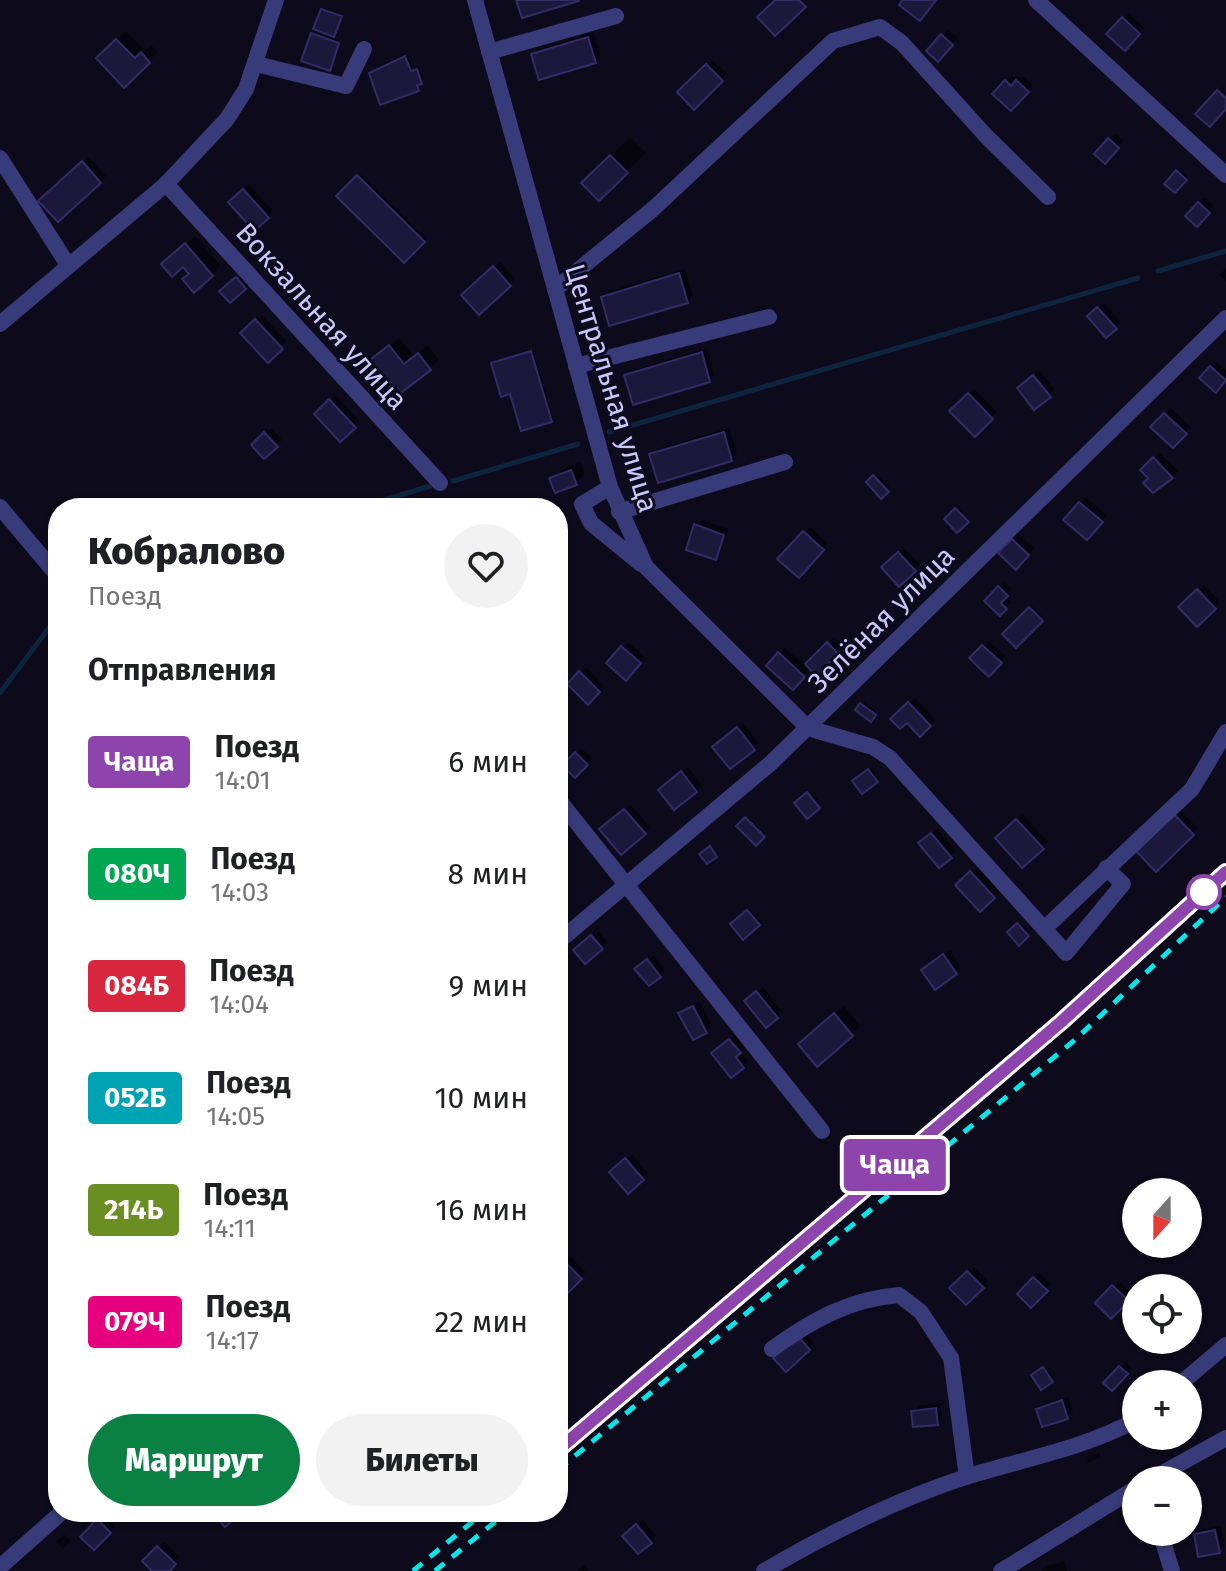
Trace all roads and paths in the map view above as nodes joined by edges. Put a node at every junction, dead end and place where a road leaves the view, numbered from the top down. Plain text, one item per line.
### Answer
1 (276, 0) edge
2 (475, 0) edge
3 (1036, 0) edge
4 (616, 16) dead end
5 (364, 49) dead end
6 (489, 52) junction
7 (256, 64) junction
8 (0, 158) edge
9 (1226, 175) edge
10 (166, 184) junction
11 (1048, 197) dead end
12 (68, 265) junction
13 (555, 289) junction
14 (769, 317) dead end
15 (1226, 318) edge
16 (0, 324) edge
17 (576, 366) junction
18 (785, 462) dead end
19 (440, 483) dead end
20 (610, 487) junction
21 (0, 507) edge
22 (619, 512) junction
23 (48, 564) edge
24 (646, 567) junction
25 (808, 728) junction
26 (1226, 732) edge
27 (568, 811) edge
28 (1106, 868) junction
29 (627, 885) junction
30 (1044, 929) junction
31 (568, 934) edge
32 (822, 1131) dead end
33 (1226, 1345) edge
34 (772, 1349) dead end
35 (1197, 1370) edge
36 (1122, 1428) edge
37 (1226, 1438) edge
38 (1175, 1466) edge
39 (967, 1477) junction
40 (1122, 1497) edge
41 (51, 1522) edge
42 (1164, 1546) edge
43 (0, 1567) edge
44 (764, 1571) edge
45 (1001, 1571) edge
46 (1172, 1571) edge

1 - 7 street
2 - 6 street, Центральная улица
3 - 9 street
4 - 6 street
5 - 7 street
6 - 13 street, Центральная улица
7 - 10 street
8 - 12 street
10 - 12 street
10 - 19 street, Вокзальная улица
11 - 13 street
12 - 16 street
13 - 17 street, Центральная улица
14 - 17 street
15 - 25 street, Зелёная улица
17 - 20 street, Центральная улица
18 - 22 street
20 - 22 street, Центральная улица
20 - 24 street
21 - 23 street
22 - 24 street, Центральная улица
24 - 25 street, Центральная улица
25 - 29 street, Зелёная улица
25 - 30 street
26 - 28 street
27 - 29 street
28 - 30 street
28 - 30 street
29 - 31 street, Зелёная улица
29 - 32 street
33 - 35 street
34 - 39 street
36 - 39 street
37 - 38 street
39 - 44 street
40 - 45 street
41 - 43 street
42 - 46 street

